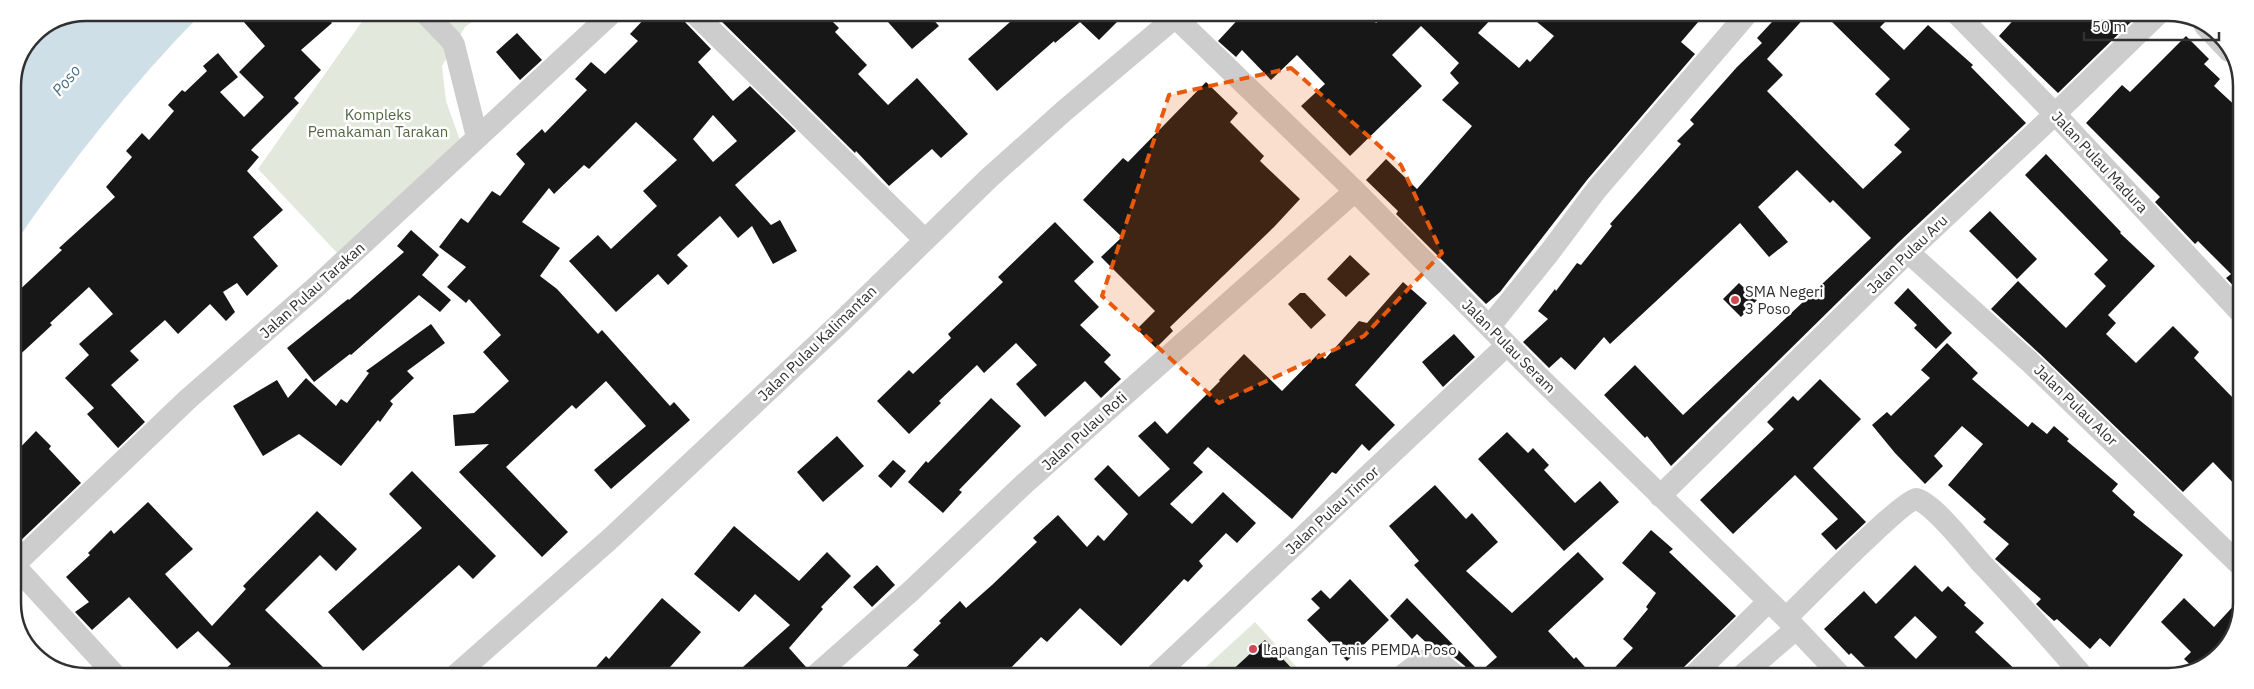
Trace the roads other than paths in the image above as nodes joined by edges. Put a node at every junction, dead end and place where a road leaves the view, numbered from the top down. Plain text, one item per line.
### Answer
1 (433, 21) edge
2 (603, 21) edge
3 (702, 21) edge
4 (1168, 21) edge
5 (1181, 21) edge
6 (1740, 21) edge
7 (1964, 21) edge
8 (2151, 21) edge
9 (2056, 114) junction
10 (477, 136) junction
11 (1355, 191) junction
12 (925, 240) junction
13 (1908, 252) junction
14 (2233, 304) edge
15 (1490, 326) junction
16 (1507, 344) junction
17 (1660, 496) junction
18 (2233, 549) edge
19 (21, 558) edge
20 (21, 573) edge
21 (1768, 602) junction
22 (1791, 624) junction
23 (108, 668) edge
24 (464, 668) edge
25 (824, 668) edge
26 (1163, 668) edge
27 (1413, 668) edge
28 (1446, 668) edge
29 (1700, 668) edge
30 (1750, 668) edge
31 (1833, 668) edge
32 (2076, 668) edge

1 - 10 street
2 - 10 street, Jalan Pulau Tarakan
3 - 12 street
4 - 12 street, Jalan Pulau Kalimantan
5 - 11 street, Jalan Pulau Seram
6 - 15 street
7 - 9 street, Jalan Pulau Madura
8 - 9 street, Jalan Pulau Aru
9 - 13 street, Jalan Pulau Aru
9 - 14 street, Jalan Pulau Madura
10 - 19 street, Jalan Pulau Tarakan
11 - 15 street, Jalan Pulau Seram
11 - 25 street, Jalan Pulau Roti
12 - 24 street, Jalan Pulau Kalimantan
13 - 17 street, Jalan Pulau Aru
13 - 18 street, Jalan Pulau Alor
15 - 16 street, Jalan Pulau Seram
16 - 17 street, Jalan Pulau Seram
16 - 26 street, Jalan Pulau Timor
17 - 21 street, Jalan Pulau Seram
20 - 23 street
21 - 22 street, Jalan Pulau Seram
21 - 29 street
22 - 30 street
22 - 31 street, Jalan Pulau Seram
22 - 32 street
27 - 28 street

